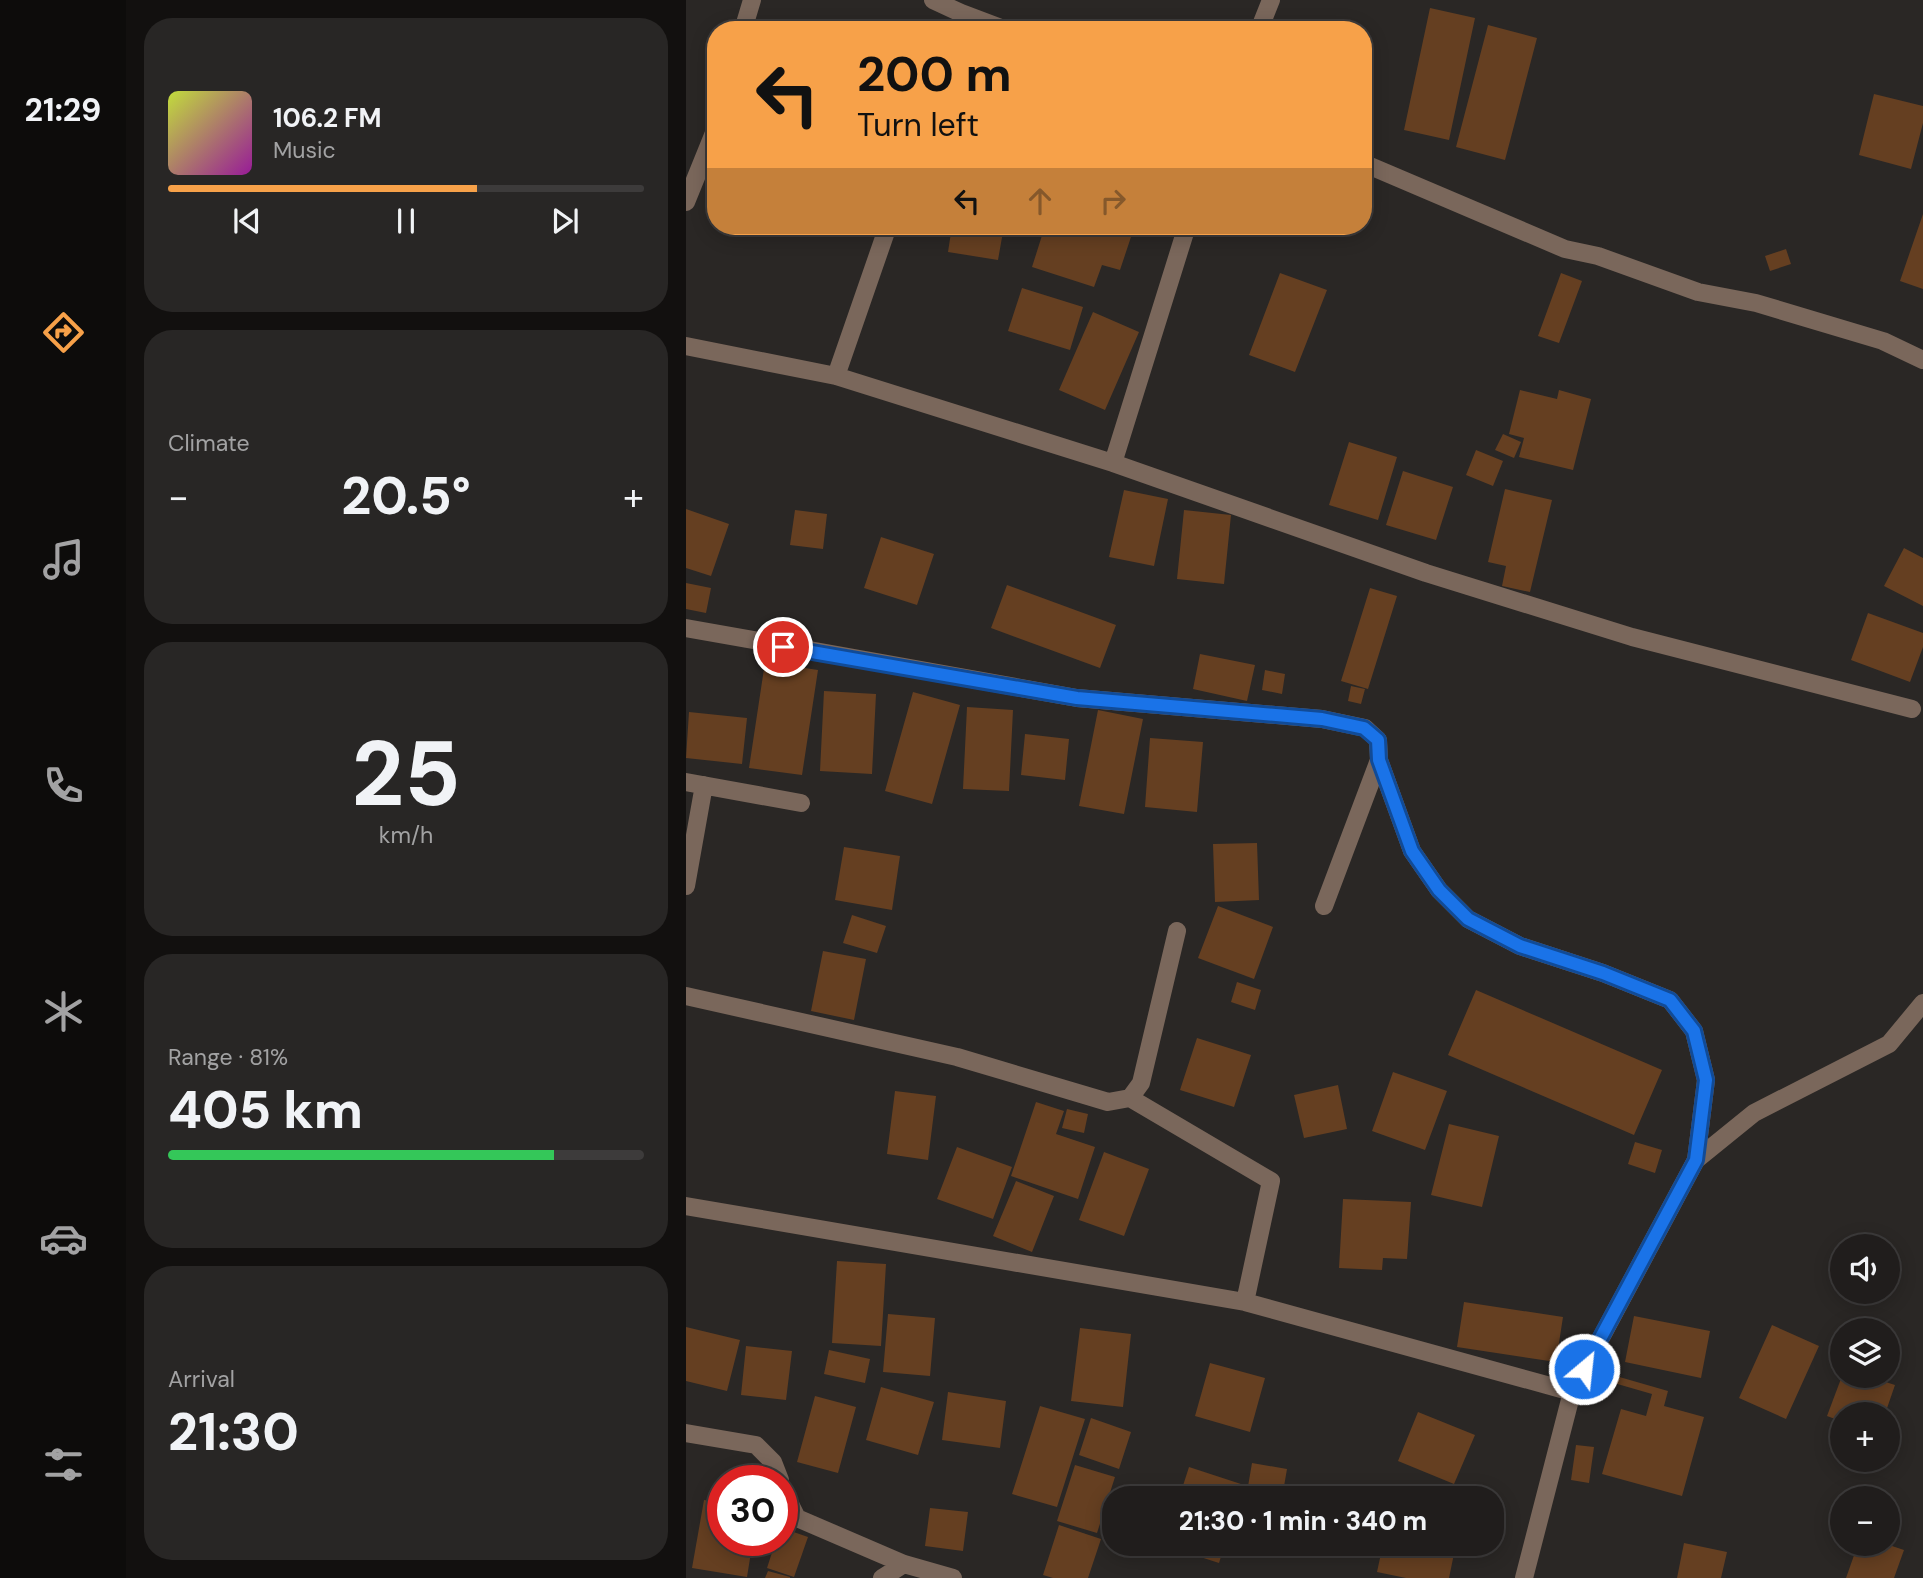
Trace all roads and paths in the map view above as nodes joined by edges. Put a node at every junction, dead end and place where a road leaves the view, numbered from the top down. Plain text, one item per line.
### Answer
1 (752, 0) edge
2 (933, 0) edge
3 (1271, 0) edge
4 (746, 21) edge
5 (957, 21) edge
6 (1263, 21) edge
7 (707, 150) edge
8 (1372, 167) edge
9 (686, 202) edge
10 (885, 235) edge
11 (1184, 235) edge
12 (686, 346) edge
13 (1923, 360) edge
14 (836, 376) junction
15 (1113, 464) junction
16 (686, 628) edge
17 (1912, 709) dead end
18 (1379, 760) junction
19 (686, 782) edge
20 (704, 785) junction
21 (801, 803) dead end
22 (686, 886) edge
23 (1324, 906) dead end
24 (1177, 931) dead end
25 (686, 996) edge
26 (1923, 1003) edge
27 (1130, 1098) junction
28 (1696, 1160) junction
29 (686, 1206) edge
30 (1245, 1302) junction
31 (1572, 1392) junction
32 (686, 1433) edge
33 (774, 1465) edge
34 (798, 1518) edge
35 (904, 1564) junction
36 (882, 1578) edge
37 (953, 1578) edge
38 (1524, 1578) edge

1 - 4 street
2 - 5 street
3 - 6 street
7 - 9 street
8 - 13 street
10 - 14 street
11 - 15 street
12 - 14 street
14 - 15 street
15 - 17 street
16 - 18 street
18 - 23 street
18 - 28 street
19 - 20 street
20 - 21 street
20 - 22 street
24 - 27 street
25 - 27 street
26 - 28 street
27 - 30 street
28 - 31 street
29 - 30 street
30 - 31 street
31 - 38 street
32 - 33 street
34 - 35 street
35 - 36 street
35 - 37 street

